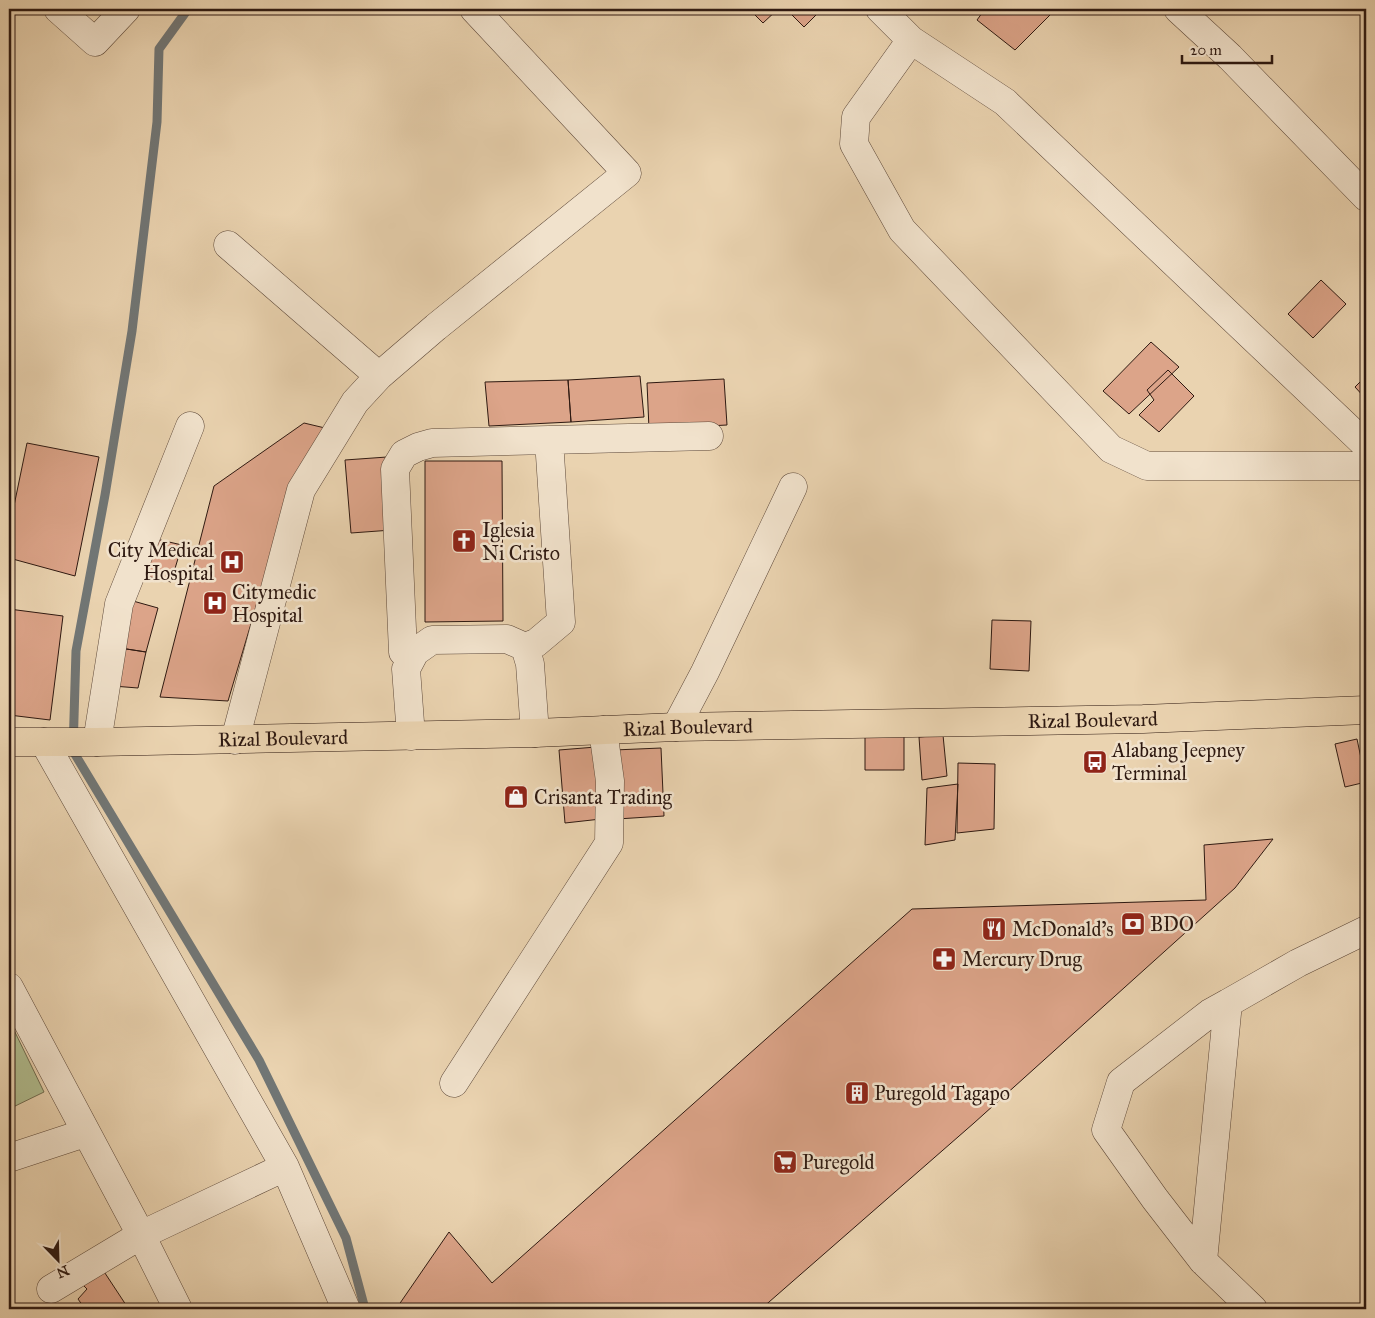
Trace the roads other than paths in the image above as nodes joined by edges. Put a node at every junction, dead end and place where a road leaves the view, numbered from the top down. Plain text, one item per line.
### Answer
1 (58, 9) edge
2 (126, 9) edge
3 (474, 9) edge
4 (880, 9) edge
5 (1178, 9) edge
6 (911, 40) junction
7 (1366, 197) edge
8 (228, 246) dead end
9 (379, 376) junction
10 (190, 426) dead end
11 (709, 436) dead end
12 (549, 440) junction
13 (1366, 445) edge
14 (1366, 466) edge
15 (793, 487) dead end
16 (525, 647) junction
17 (415, 652) junction
18 (1366, 710) edge
19 (676, 726) junction
20 (603, 730) junction
21 (535, 734) junction
22 (411, 736) junction
23 (235, 740) junction
24 (9, 742) edge
25 (50, 742) junction
26 (91, 742) junction
27 (1366, 930) edge
28 (9, 987) edge
29 (1228, 1003) junction
30 (454, 1083) dead end
31 (85, 1133) junction
32 (9, 1158) edge
33 (285, 1167) junction
34 (141, 1235) junction
35 (1203, 1261) junction
36 (51, 1289) dead end
37 (178, 1309) edge
38 (346, 1309) edge
39 (1253, 1309) edge

1 - 2 street
3 - 9 street
4 - 6 street
5 - 7 street
6 - 13 street
6 - 14 street
8 - 9 street
9 - 23 street
10 - 26 street
11 - 12 street
12 - 16 street
12 - 17 street
15 - 19 street
16 - 17 street
16 - 21 street
17 - 22 street
18 - 19 main road, Rizal Boulevard
19 - 20 main road, Rizal Boulevard
20 - 21 main road, Rizal Boulevard
20 - 30 street
21 - 22 main road, Rizal Boulevard
22 - 23 main road, Rizal Boulevard
23 - 26 main road, Rizal Boulevard
24 - 25 main road, Rizal Boulevard
25 - 26 main road, Rizal Boulevard
25 - 33 street
27 - 29 street
28 - 31 street
29 - 35 street
29 - 35 street
31 - 32 street
31 - 34 street
33 - 34 street
33 - 38 street
34 - 36 street
34 - 37 street
35 - 39 street

